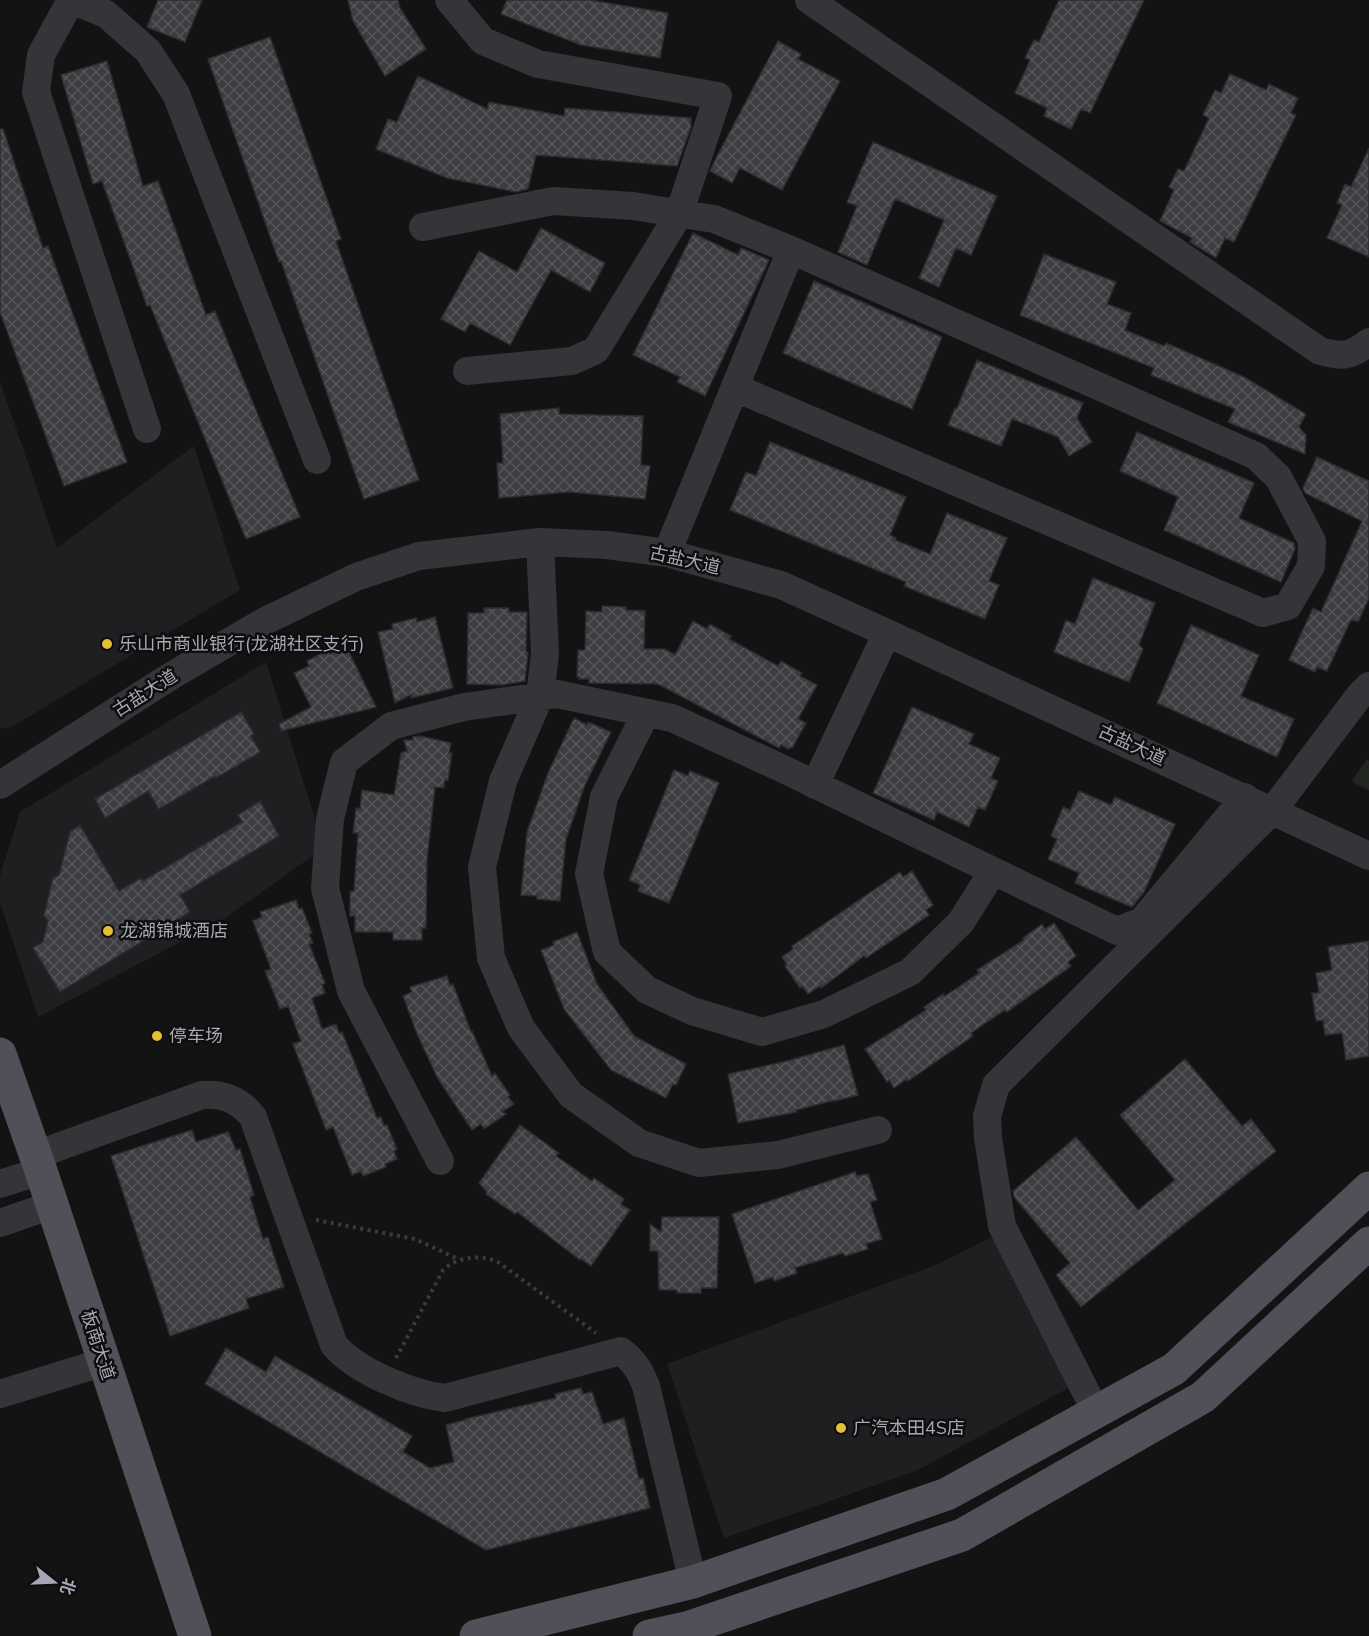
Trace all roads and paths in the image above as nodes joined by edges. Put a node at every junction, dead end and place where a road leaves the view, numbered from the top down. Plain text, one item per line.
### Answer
1 (71, 0) edge
2 (449, 0) edge
3 (809, 0) edge
4 (680, 214) junction
5 (423, 227) dead end
6 (791, 250) junction
7 (1369, 342) edge
8 (467, 371) dead end
9 (736, 388) junction
10 (147, 429) dead end
11 (317, 460) dead end
12 (540, 542) junction
13 (667, 553) junction
14 (887, 633) junction
15 (1369, 686) edge
16 (540, 696) junction
17 (646, 713) junction
18 (0, 785) edge
19 (815, 785) junction
20 (1245, 797) junction
21 (1273, 810) junction
22 (1369, 855) edge
23 (993, 872) junction
24 (0, 1054) edge
25 (878, 1130) dead end
26 (440, 1161) dead end
27 (39, 1163) junction
28 (0, 1184) edge
29 (1369, 1188) edge
30 (52, 1205) junction
31 (288, 1215) junction
32 (0, 1223) edge
33 (1369, 1243) edge
34 (459, 1260) junction
35 (621, 1352) junction
36 (396, 1359) dead end
37 (104, 1362) junction
38 (0, 1394) edge
39 (1096, 1412) junction
40 (693, 1582) junction
41 (195, 1636) edge
42 (476, 1636) edge
43 (649, 1636) edge

1 - 10 street
1 - 11 street
2 - 4 street
3 - 7 street
4 - 5 street
4 - 6 street
4 - 8 street
6 - 9 street
6 - 9 street
9 - 13 street
12 - 13 street, 古盐大道
12 - 16 street
12 - 18 street, 古盐大道
13 - 14 street, 古盐大道
14 - 19 street
14 - 20 street, 古盐大道
15 - 21 street
16 - 17 street
16 - 25 street
16 - 26 street
17 - 19 street
17 - 23 street
19 - 23 street
20 - 21 street, 古盐大道
20 - 23 street
21 - 22 street, 古盐大道
21 - 39 street
24 - 27 main road, 板南大道
27 - 28 street
27 - 30 main road, 板南大道
27 - 31 street
29 - 39 main road
30 - 32 street
30 - 37 main road, 板南大道
31 - 34 path
31 - 35 street
33 - 43 main road
34 - 35 path
34 - 36 path
35 - 40 street
37 - 38 street
37 - 41 main road, 板南大道
39 - 40 main road
40 - 42 main road

